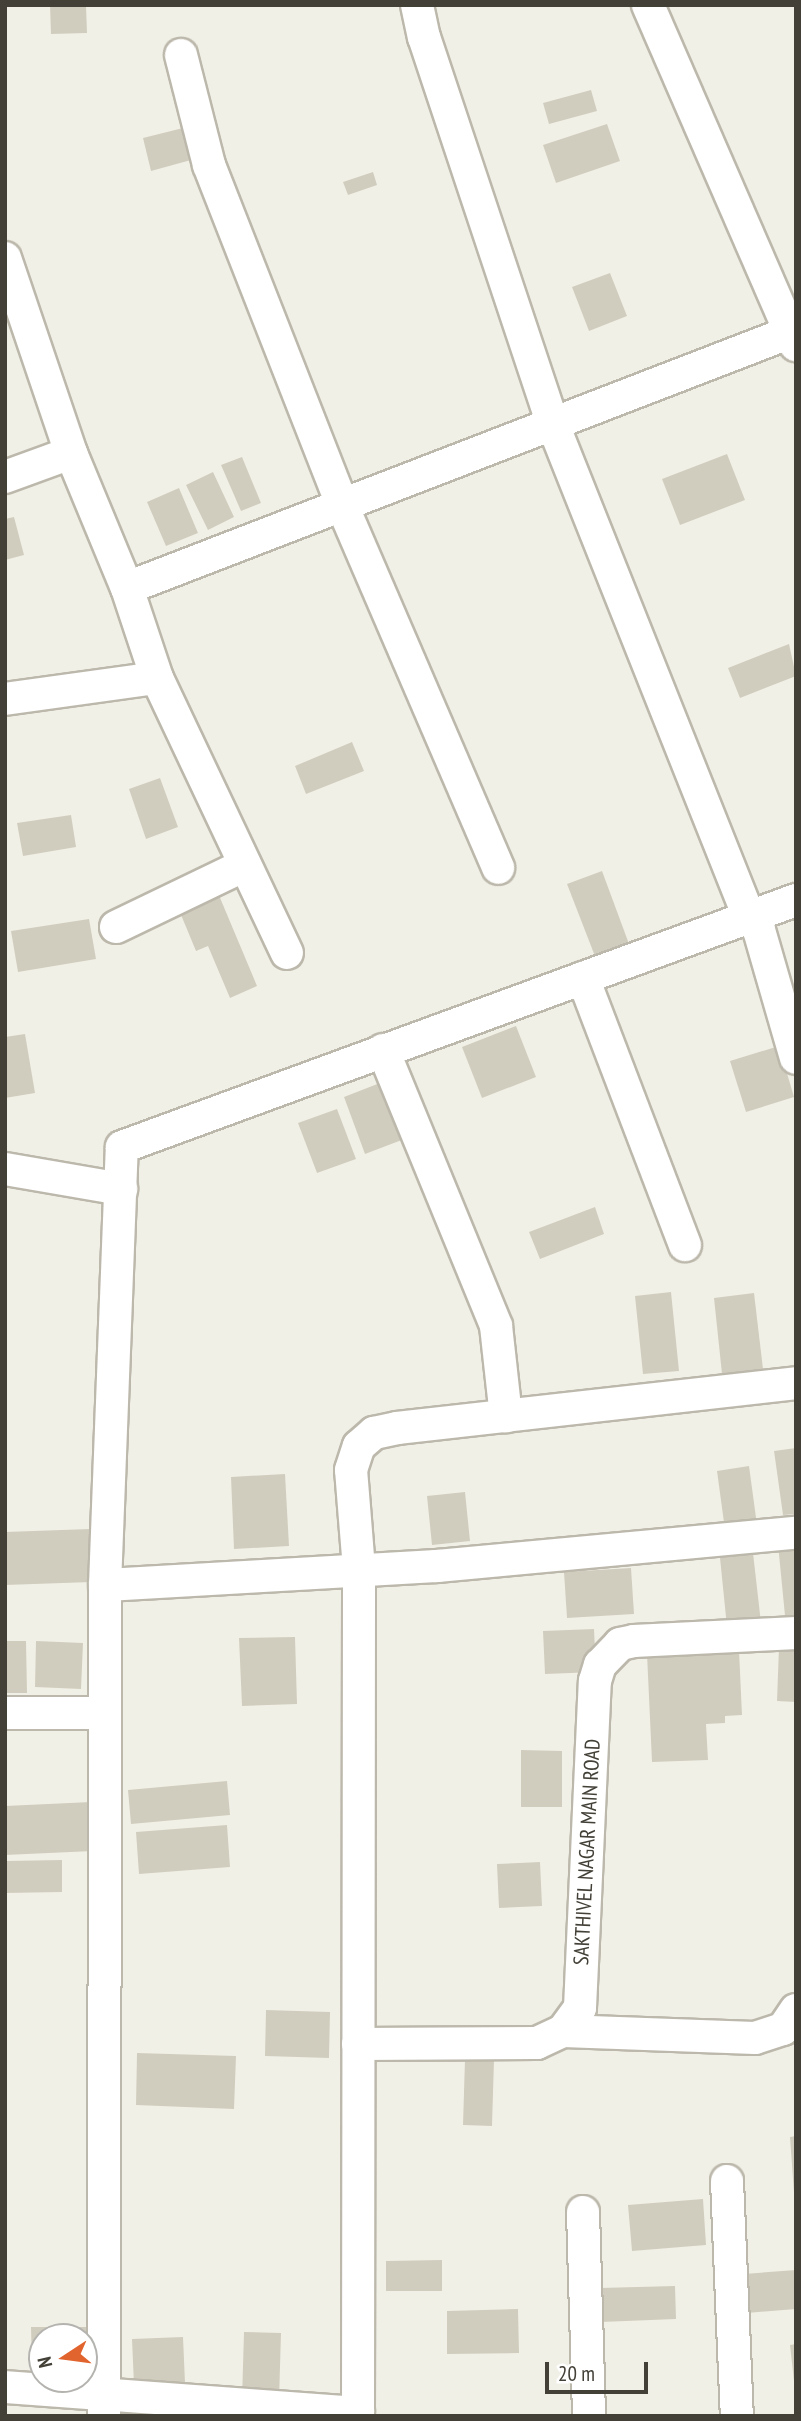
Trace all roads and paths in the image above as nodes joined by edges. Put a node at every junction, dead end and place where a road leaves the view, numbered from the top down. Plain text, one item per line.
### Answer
1 (417, 5) edge
2 (648, 5) edge
3 (181, 55) dead end
4 (5, 258) edge
5 (794, 336) edge
6 (552, 422) junction
7 (71, 453) junction
8 (5, 477) edge
9 (342, 505) junction
10 (127, 588) junction
11 (157, 678) junction
12 (5, 699) edge
13 (246, 865) junction
14 (498, 868) dead end
15 (796, 900) edge
16 (749, 917) junction
17 (116, 928) dead end
18 (287, 953) dead end
19 (583, 978) junction
20 (383, 1050) junction
21 (796, 1058) edge
22 (5, 1169) edge
23 (121, 1189) junction
24 (685, 1245) dead end
25 (796, 1383) edge
26 (506, 1416) junction
27 (796, 1533) edge
28 (359, 1569) junction
29 (105, 1585) junction
30 (796, 1633) edge
31 (5, 1713) edge
32 (105, 1713) junction
33 (796, 2010) edge
34 (563, 2031) junction
35 (358, 2044) junction
36 (727, 2181) dead end
37 (583, 2212) dead end
38 (5, 2387) edge
39 (104, 2404) edge
40 (358, 2414) edge
41 (589, 2416) edge
42 (737, 2416) edge

1 - 6 street
2 - 5 street
3 - 9 street
4 - 7 street
5 - 6 street
6 - 9 street
6 - 16 street
7 - 8 street
7 - 10 street
9 - 10 street
9 - 14 street
10 - 11 street
11 - 12 street
11 - 13 street
13 - 17 street
13 - 18 street
15 - 16 street
16 - 19 street
16 - 21 street
19 - 20 street
19 - 24 street
20 - 23 street
20 - 26 street
22 - 23 street
23 - 29 street
25 - 26 street
26 - 28 street
27 - 28 street
28 - 29 street
28 - 35 street
29 - 32 street
30 - 34 street, SAKTHIVEL NAGAR MAIN ROAD
31 - 32 street
32 - 39 street
33 - 34 street
34 - 35 street
35 - 40 street
36 - 42 street
37 - 41 street
38 - 39 street
39 - 40 street

